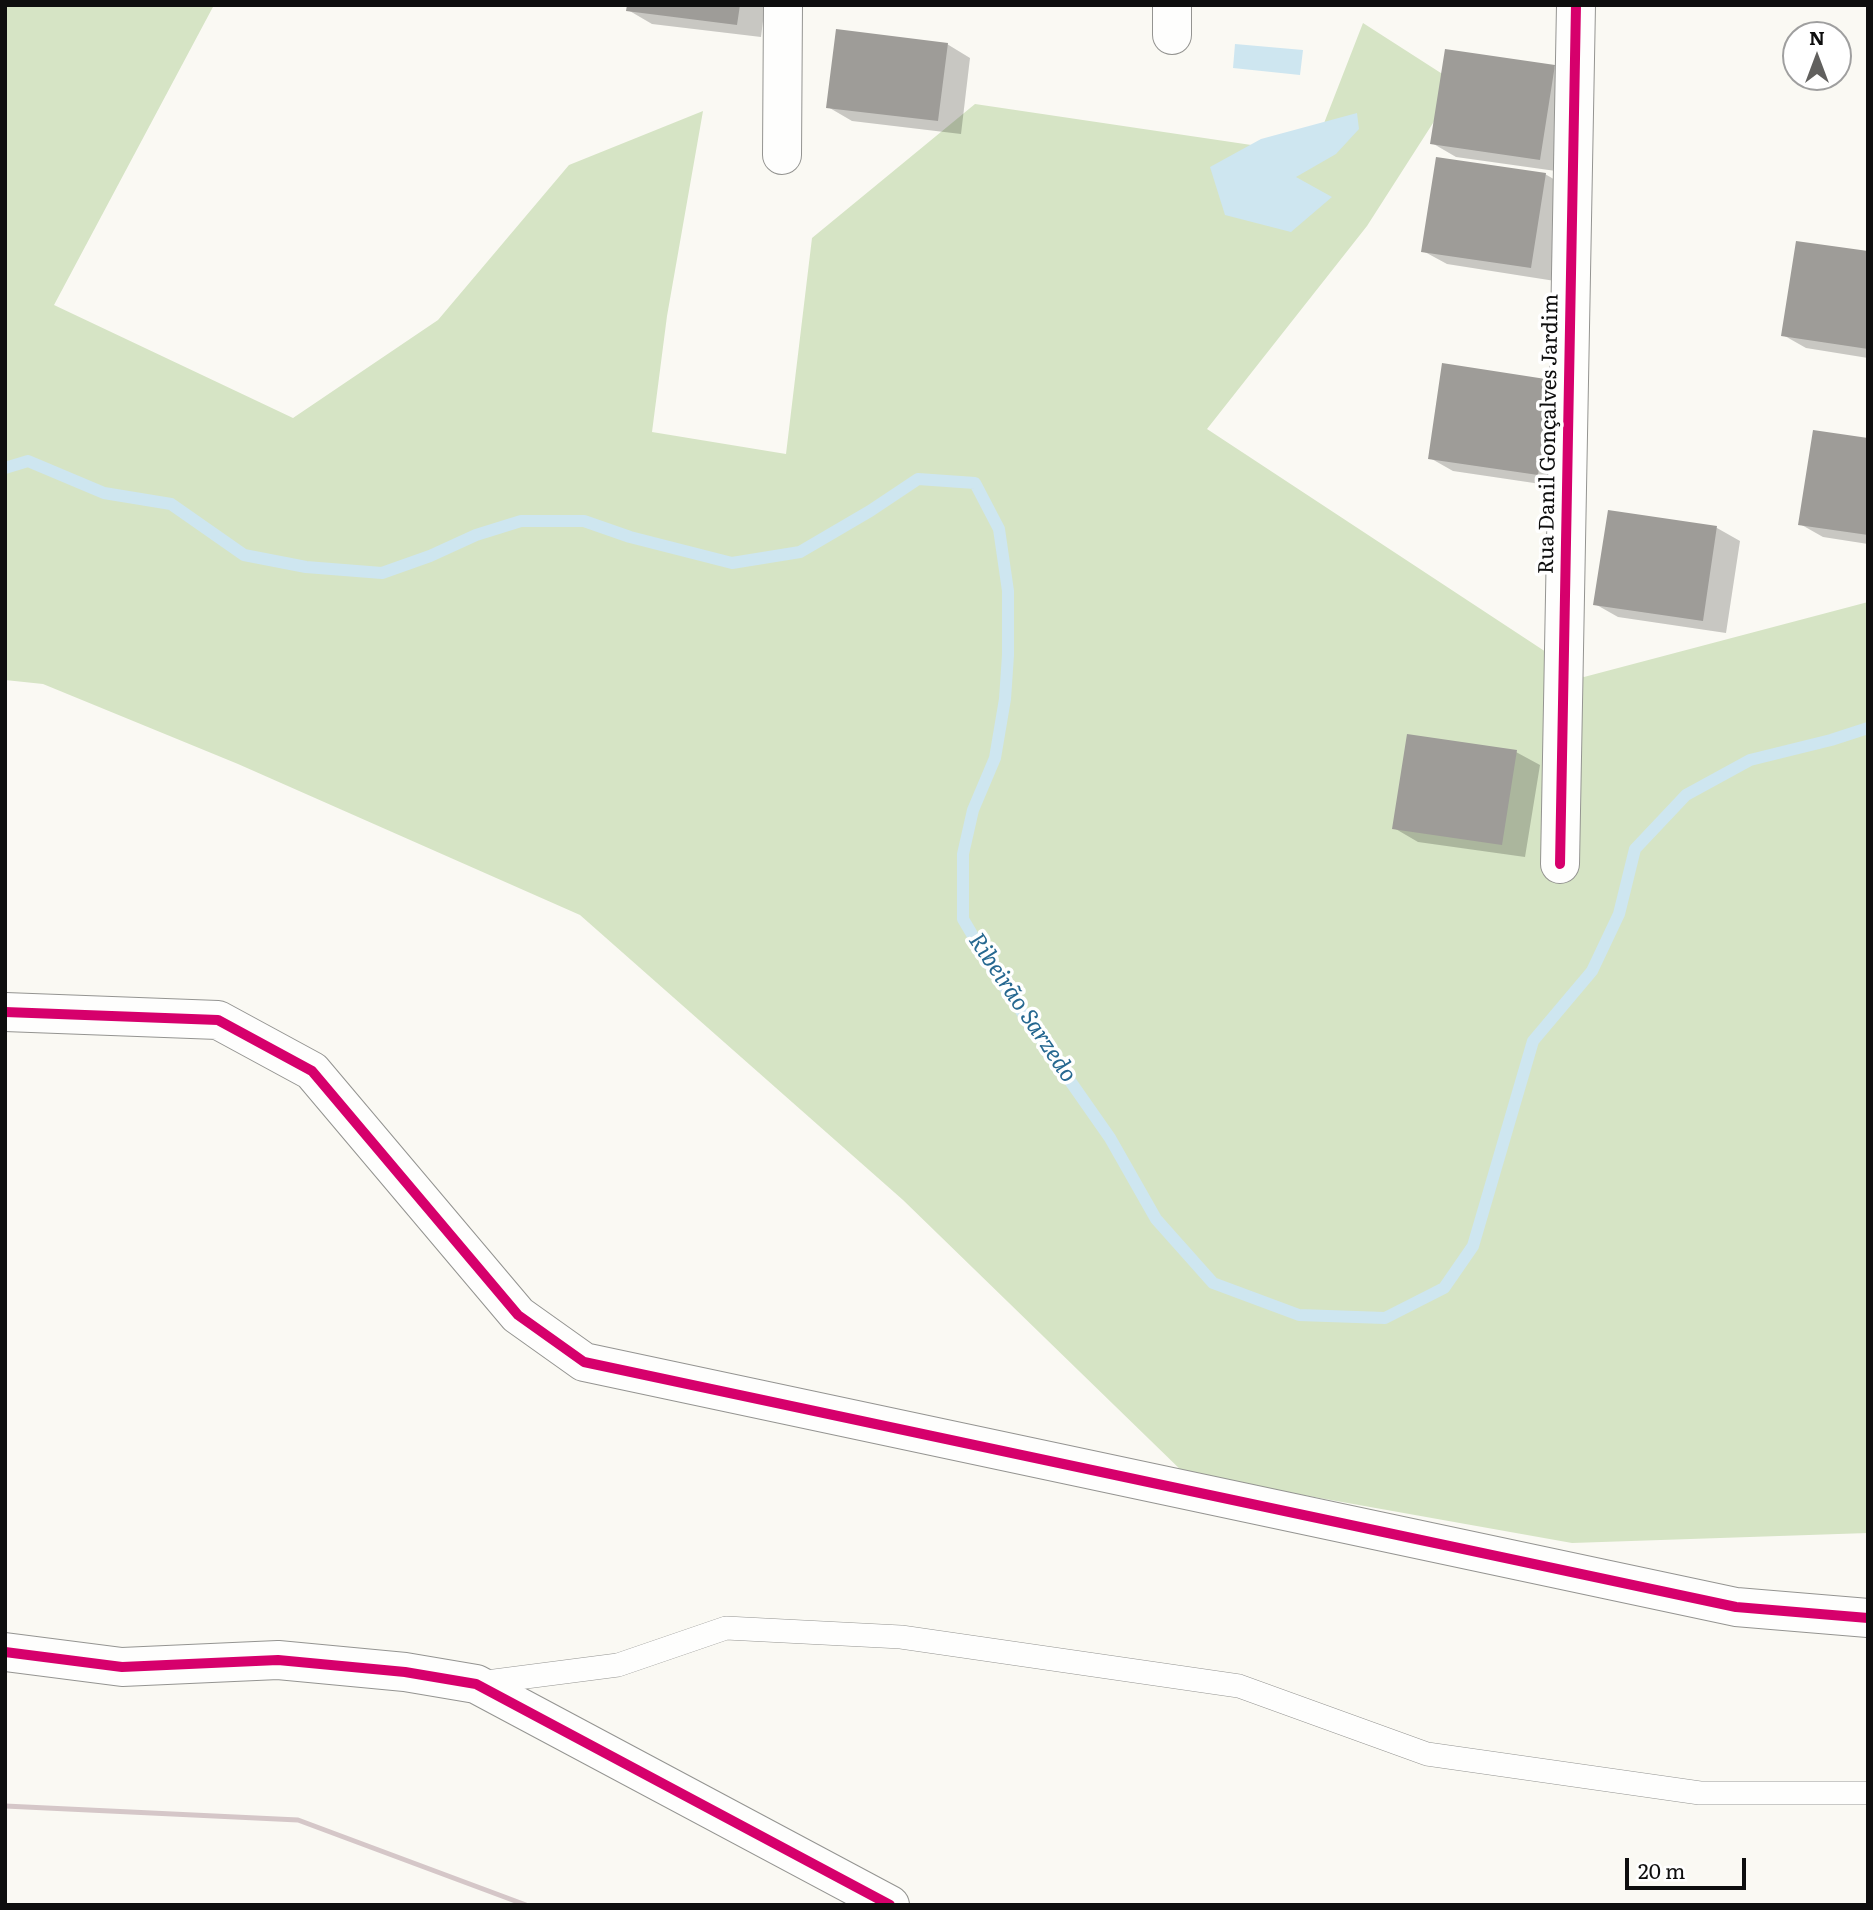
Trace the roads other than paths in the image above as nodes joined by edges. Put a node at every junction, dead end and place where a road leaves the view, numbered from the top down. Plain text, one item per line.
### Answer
1 (783, 5) edge
2 (1576, 5) edge
3 (782, 155) dead end
4 (1560, 864) dead end
5 (5, 1012) edge
6 (1868, 1618) edge
7 (5, 1652) edge
8 (476, 1684) junction
9 (1868, 1793) edge
10 (890, 1905) edge

1 - 3 street
2 - 4 street, Rua Danil Gonçalves Jardim
5 - 6 street
7 - 8 street
8 - 9 lane
8 - 10 street

